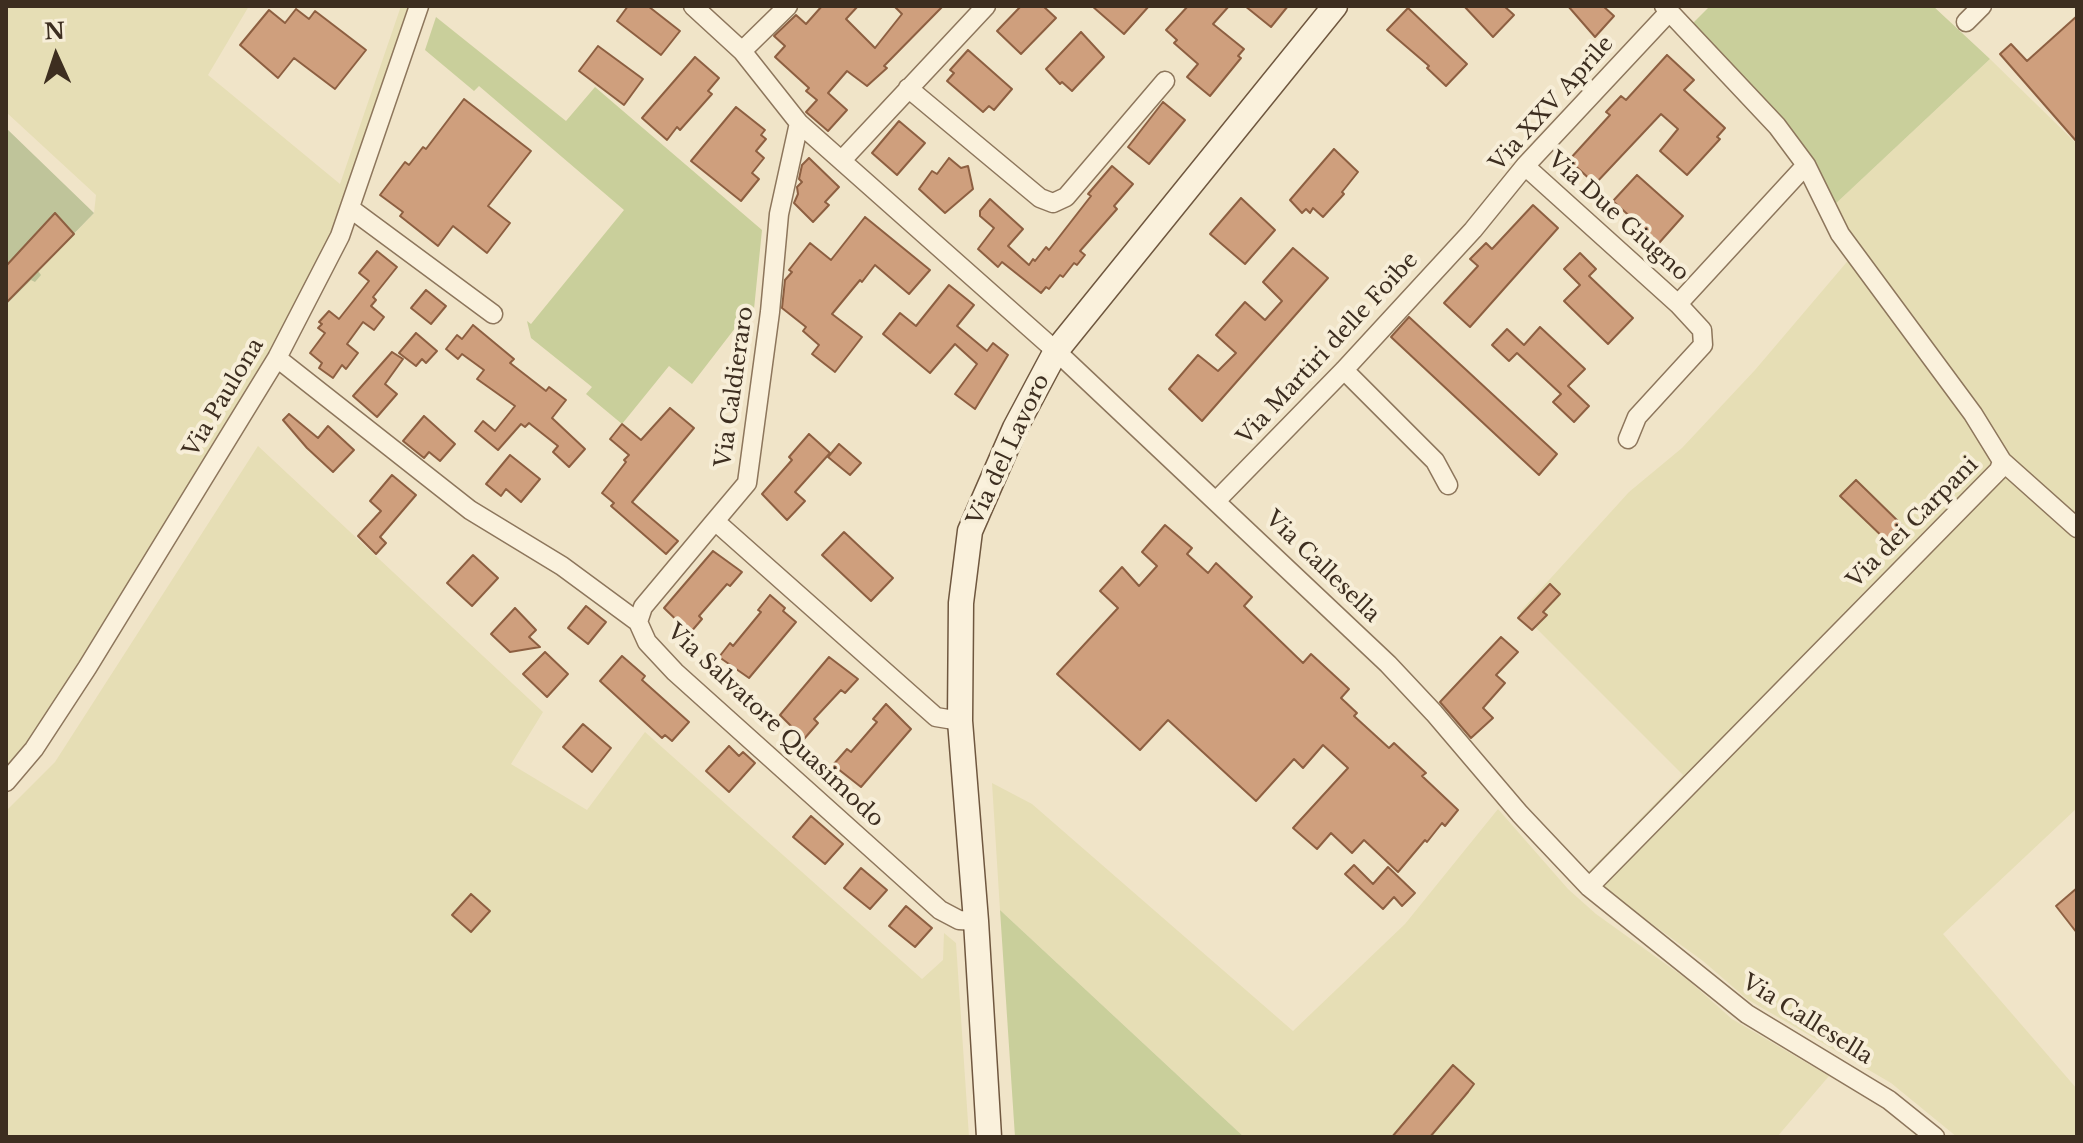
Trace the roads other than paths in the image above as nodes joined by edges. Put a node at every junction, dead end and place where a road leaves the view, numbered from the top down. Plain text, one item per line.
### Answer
1 (419, 6) edge
2 (693, 6) edge
3 (788, 6) edge
4 (986, 6) edge
5 (1335, 6) edge
6 (1982, 6) edge
7 (1667, 9) edge
8 (1966, 22) dead end
9 (742, 51) junction
10 (1165, 81) dead end
11 (908, 88) junction
12 (799, 123) junction
13 (842, 160) junction
14 (1806, 165) junction
15 (1525, 166) junction
16 (351, 209) junction
17 (1473, 230) joint
18 (1678, 304) junction
19 (493, 314) dead end
20 (1056, 351) junction
21 (277, 358) junction
22 (1344, 370) junction
23 (1628, 439) dead end
24 (2002, 461) junction
25 (1448, 485) dead end
26 (1217, 500) junction
27 (715, 521) junction
28 (2077, 528) edge
29 (638, 622) junction
30 (960, 721) junction
31 (6, 782) edge
32 (1589, 887) junction
33 (976, 921) junction
34 (989, 1137) edge
35 (1935, 1137) edge

1 - 16 street, Via Paulona
2 - 9 street, Via Callesella
3 - 9 street
4 - 11 street
5 - 20 street, Via del Lavoro
6 - 8 street
7 - 14 street, Via dei Carpani
7 - 15 street, Via XXV Aprile
9 - 12 street, Via Callesella
10 - 11 street
11 - 13 street
12 - 13 street, Via Callesella
12 - 27 street, Via Caldieraro
13 - 20 street, Via Callesella
14 - 18 street, Via Due Giugno
14 - 24 street, Via dei Carpani
15 - 17 street, Via XXV Aprile
15 - 18 street, Via Due Giugno
16 - 19 street
16 - 21 street, Via Paulona
17 - 22 street, Via Martiri delle Foibe
18 - 23 street, Via Due Giugno
20 - 26 street, Via Callesella
20 - 30 street, Via del Lavoro
21 - 29 street, Via Salvatore Quasimodo
21 - 31 street, Via Paulona
22 - 25 street
22 - 26 street, Via Martiri delle Foibe
24 - 28 street
24 - 32 street, Via dei Carpani
26 - 32 street, Via Callesella
27 - 29 street, Via Caldieraro
27 - 30 street
29 - 33 street, Via Salvatore Quasimodo
30 - 33 street, Via del Lavoro
32 - 35 street, Via Callesella
33 - 34 street, Via del Lavoro

